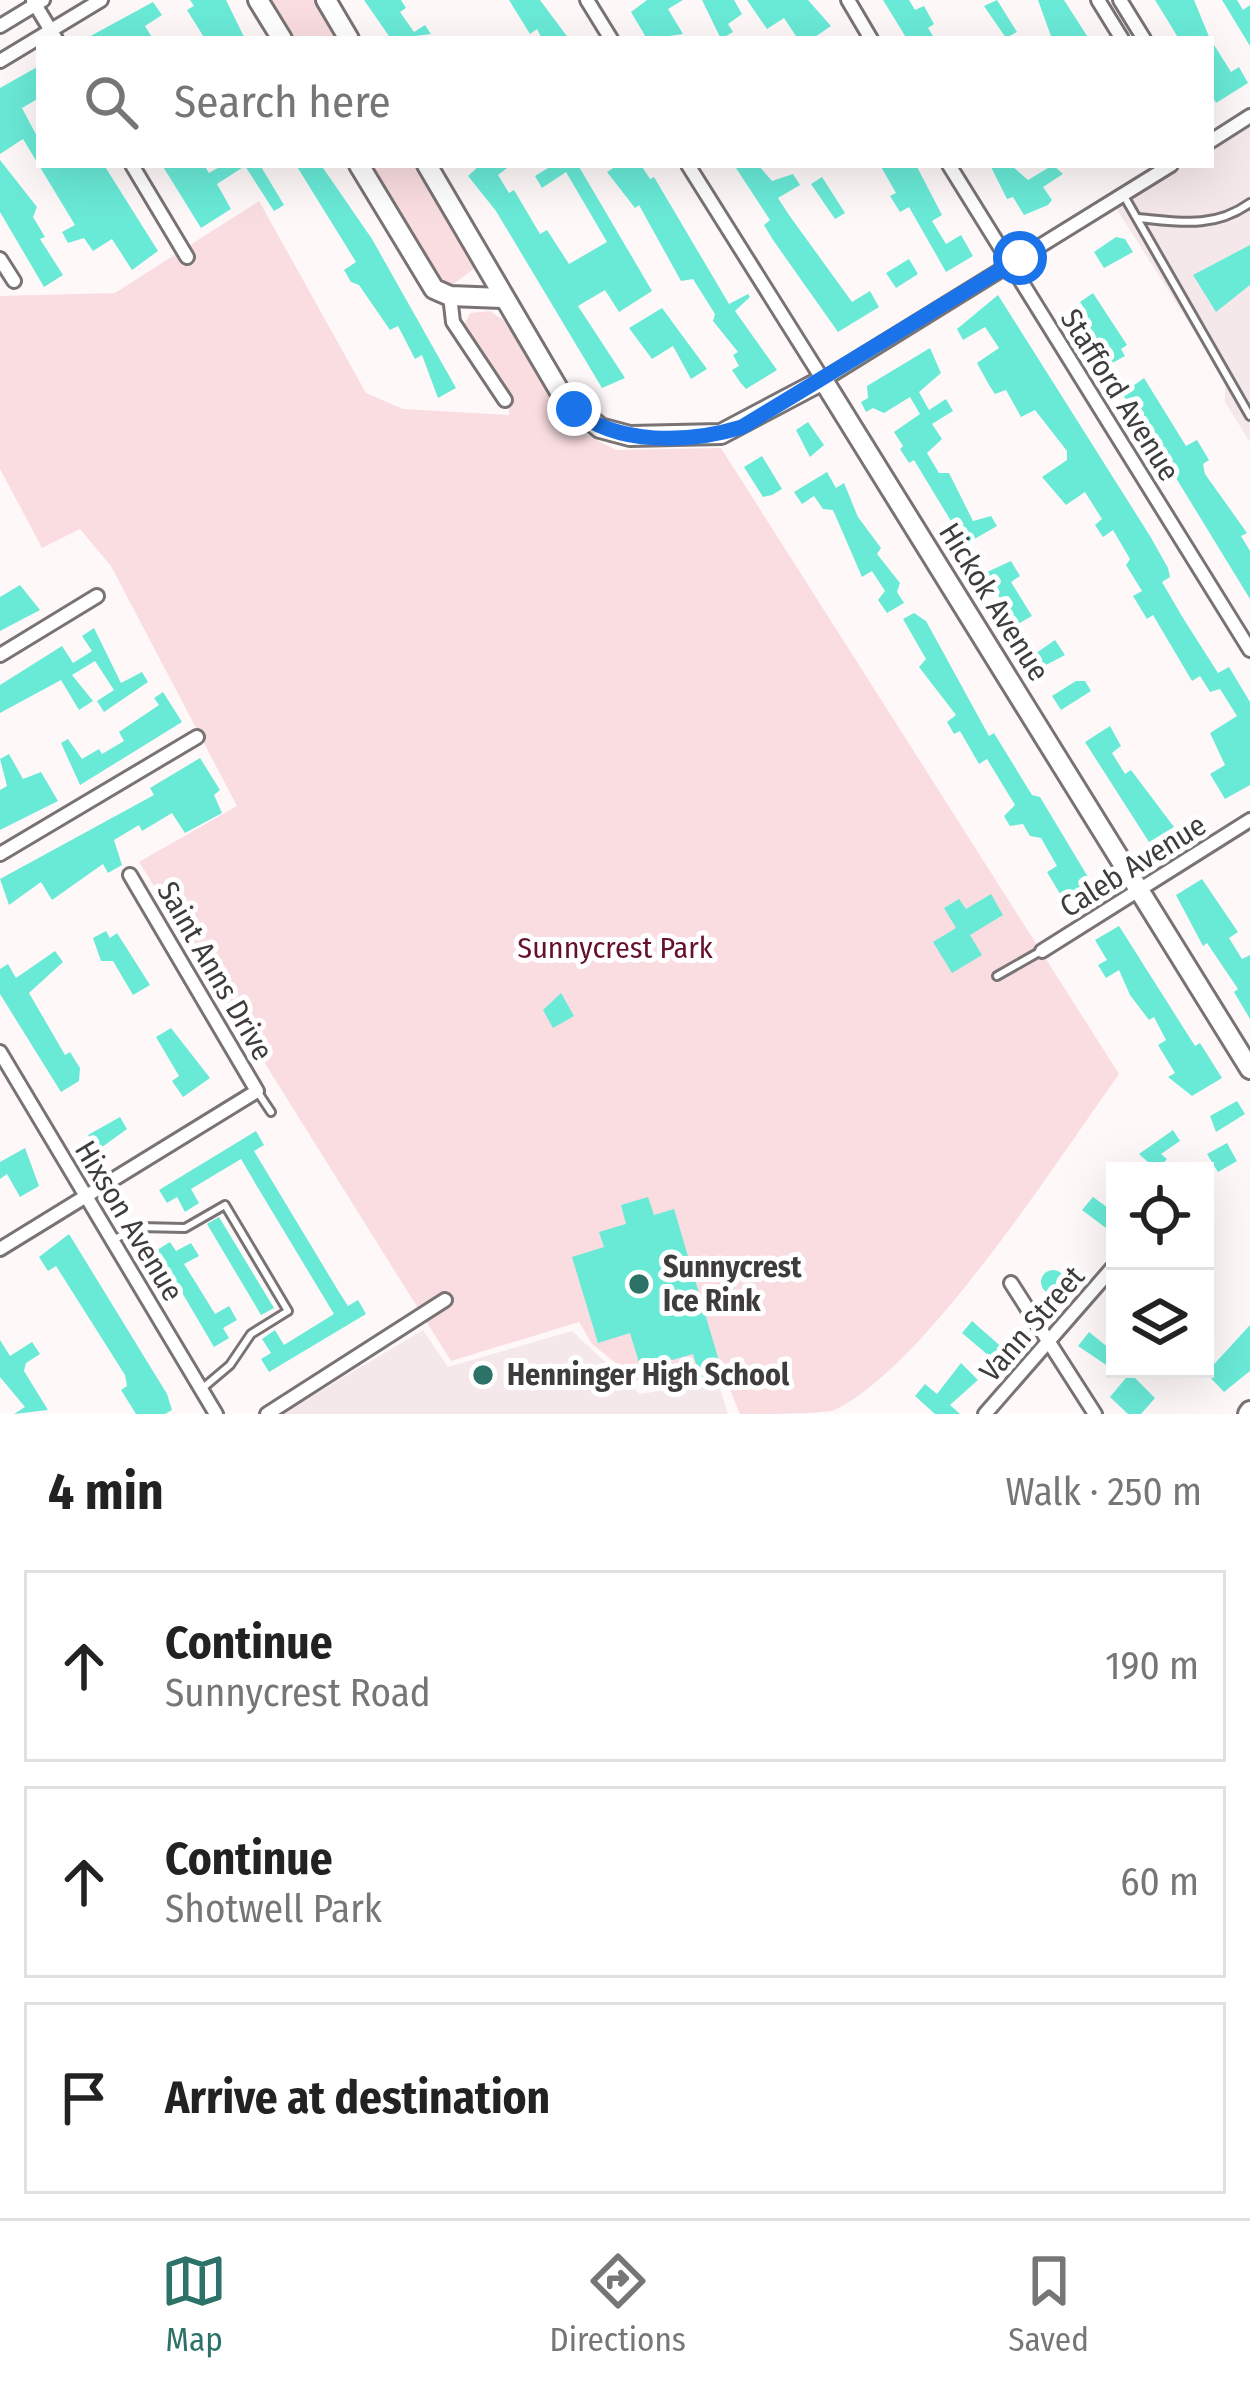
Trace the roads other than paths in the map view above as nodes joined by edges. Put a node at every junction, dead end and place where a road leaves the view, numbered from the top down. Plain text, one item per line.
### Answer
1 (101, 0) edge
2 (258, 0) edge
3 (326, 0) edge
4 (587, 0) edge
5 (848, 0) edge
6 (1098, 0) edge
7 (1120, 0) edge
8 (37, 2) edge
9 (0, 26) edge
10 (53, 35) edge
11 (280, 36) edge
12 (348, 36) edge
13 (609, 36) edge
14 (869, 36) edge
15 (1120, 36) edge
16 (1142, 36) edge
17 (36, 44) edge
18 (0, 62) edge
19 (1250, 116) edge
20 (1214, 139) edge
21 (134, 168) edge
22 (360, 168) edge
23 (429, 168) edge
24 (690, 168) edge
25 (951, 168) edge
26 (1166, 168) edge
27 (1123, 194) junction
28 (1250, 203) edge
29 (1138, 218) junction
30 (188, 256) dead end
31 (0, 259) edge
32 (1010, 263) junction
33 (14, 281) dead end
34 (450, 296) junction
35 (502, 298) junction
36 (823, 380) junction
37 (505, 400) dead end
38 (1250, 416) edge
39 (98, 596) dead end
40 (1250, 650) edge
41 (0, 655) edge
42 (197, 737) dead end
43 (1250, 820) edge
44 (0, 854) edge
45 (130, 875) dead end
46 (1139, 891) junction
47 (1042, 951) joint
48 (997, 976) dead end
49 (0, 1052) edge
50 (1250, 1069) edge
51 (257, 1091) junction
52 (271, 1112) dead end
53 (87, 1199) junction
54 (112, 1240) junction
55 (0, 1249) edge
56 (1111, 1270) edge
57 (1011, 1283) dead end
58 (445, 1300) dead end
59 (1048, 1342) junction
60 (201, 1389) junction
61 (216, 1414) edge
62 (267, 1414) edge
63 (985, 1414) edge
64 (1095, 1414) edge

1 - 10 street
2 - 11 street
3 - 12 street
4 - 13 street
5 - 14 street
6 - 15 street
7 - 16 street
8 - 9 street
8 - 10 street
17 - 18 street
19 - 20 street
21 - 30 street
22 - 34 street
23 - 35 street
24 - 36 street, Hickok Avenue
25 - 32 street, Stafford Avenue
26 - 27 street
27 - 29 lane
27 - 32 street
28 - 29 lane
29 - 38 lane
31 - 33 street
32 - 36 street
32 - 40 street, Stafford Avenue
34 - 35 street
34 - 37 street
35 - 36 street
36 - 46 street, Hickok Avenue
39 - 41 street
42 - 44 street
43 - 46 street, Caleb Avenue
45 - 51 street, Saint Anns Drive
46 - 47 street, Caleb Avenue
46 - 50 street, Hickok Avenue
47 - 48 lane
49 - 53 street, Hixson Avenue
51 - 52 lane
51 - 53 street
53 - 54 street, Hixson Avenue
53 - 55 street
54 - 60 street, Hixson Avenue
54 - 60 lane
56 - 59 street, Vann Street
57 - 59 street
58 - 62 street
59 - 63 street, Vann Street
59 - 64 street
60 - 61 street, Hixson Avenue

